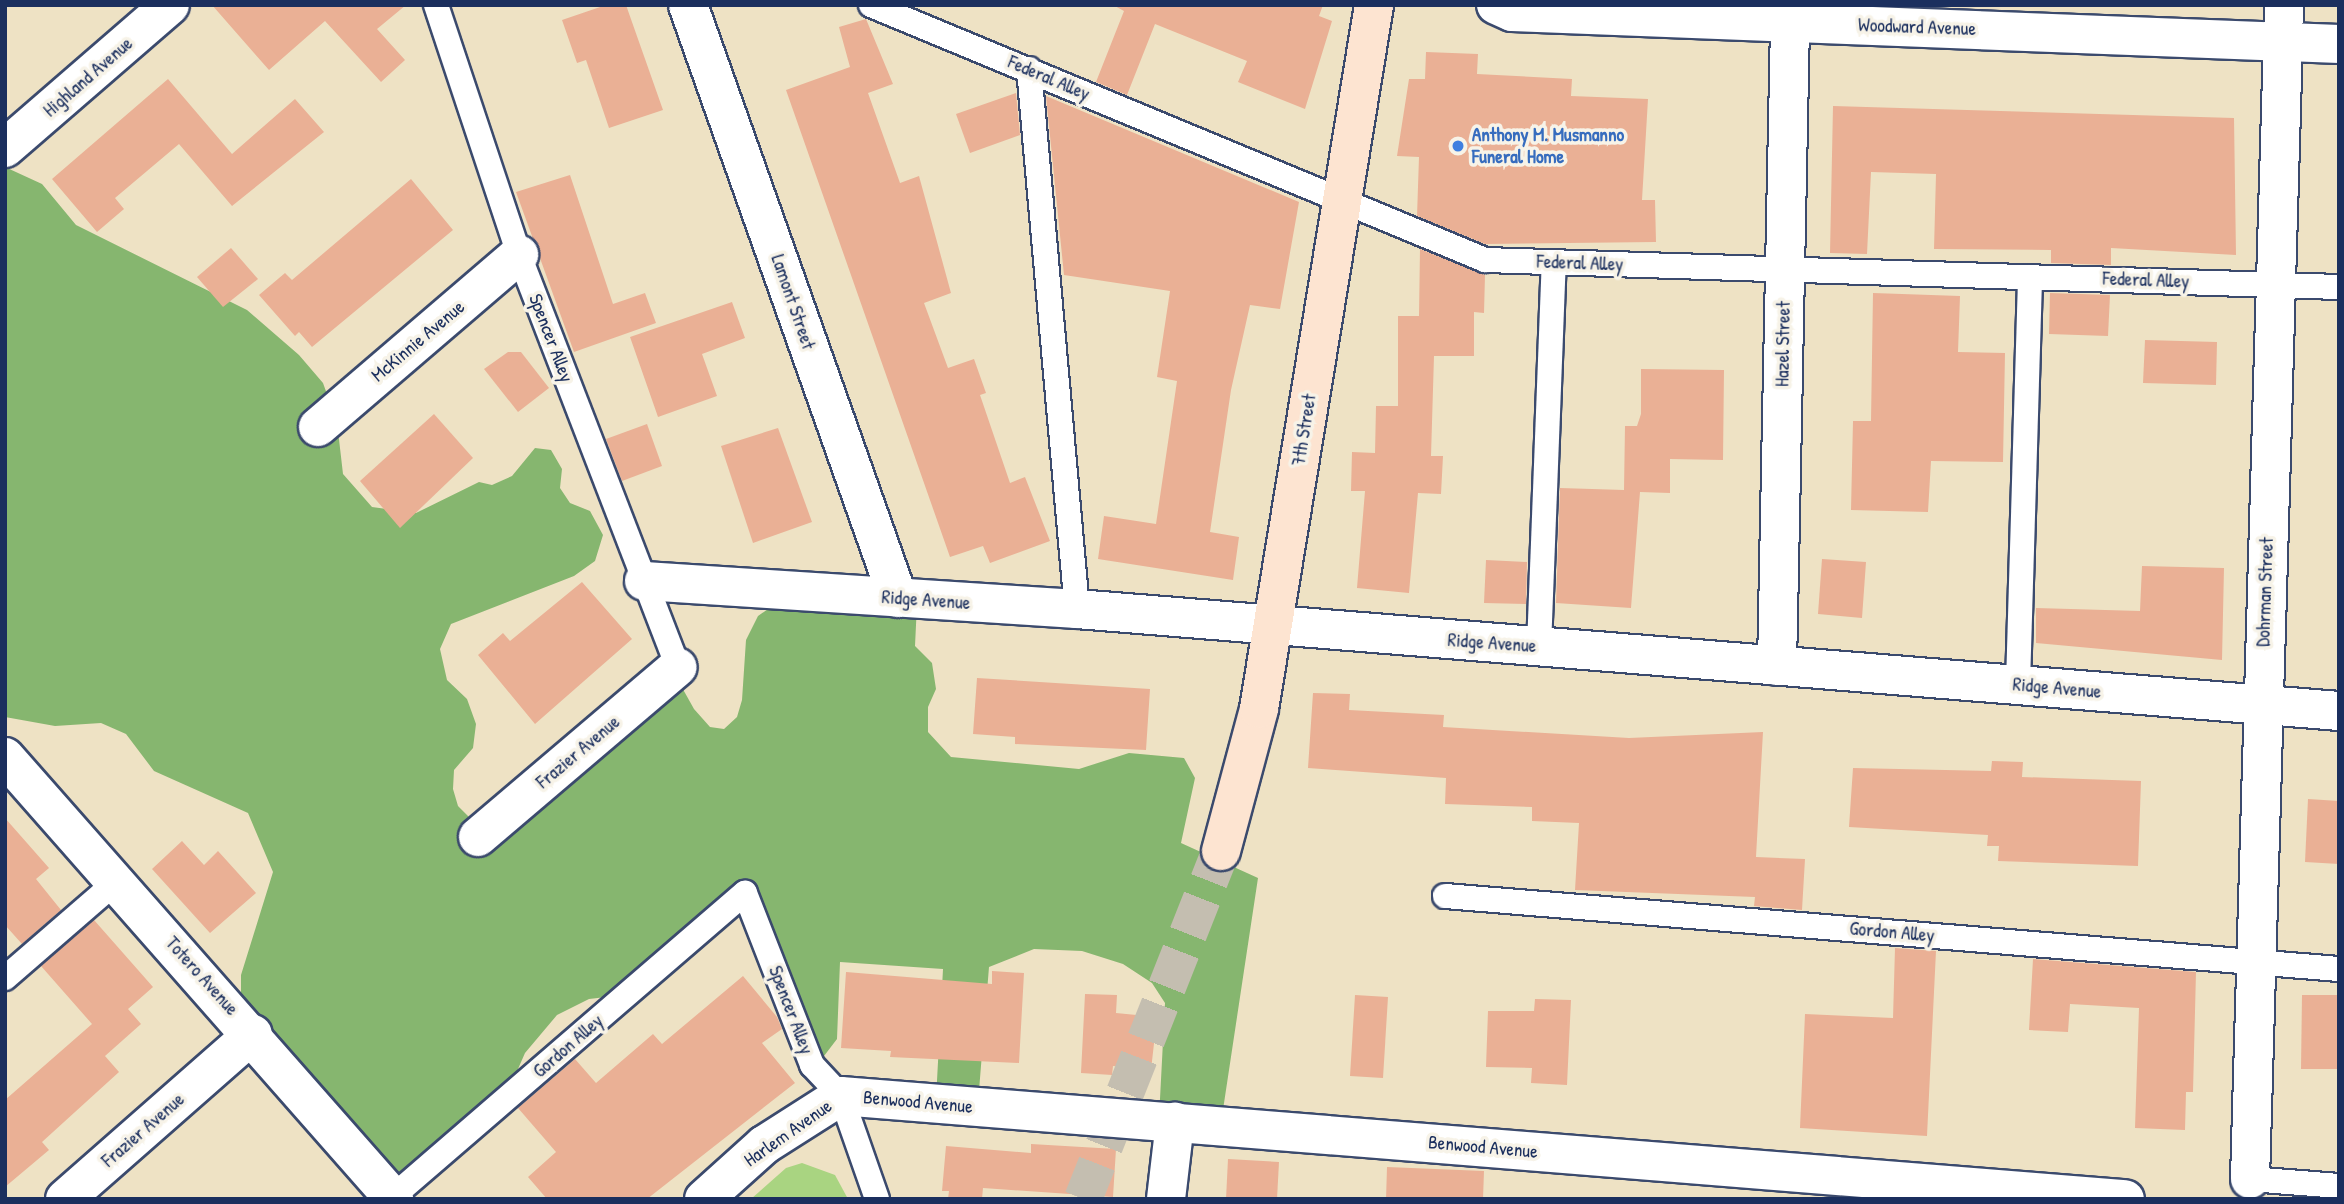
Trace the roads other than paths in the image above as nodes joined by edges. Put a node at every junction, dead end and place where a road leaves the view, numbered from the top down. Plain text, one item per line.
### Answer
1 (170, 5) edge
2 (436, 5) edge
3 (688, 5) edge
4 (870, 5) edge
5 (1374, 5) edge
6 (1496, 5) edge
7 (1790, 22) junction
8 (2283, 23) edge
9 (2339, 44) edge
10 (1029, 69) junction
11 (5, 148) edge
12 (1342, 202) junction
13 (519, 255) junction
14 (1553, 262) junction
15 (1785, 269) junction
16 (2030, 277) junction
17 (2275, 285) junction
18 (2339, 287) edge
19 (318, 427) dead end
20 (644, 581) junction
21 (898, 598) junction
22 (1077, 609) junction
23 (1272, 626) junction
24 (1539, 647) junction
25 (1777, 666) junction
26 (678, 667) joint
27 (2018, 684) junction
28 (2261, 704) junction
29 (2339, 711) edge
30 (5, 757) edge
31 (478, 837) dead end
32 (1222, 851) tunnel mouth
33 (117, 881) junction
34 (745, 893) joint
35 (1445, 896) dead end
36 (2252, 962) junction
37 (2339, 969) edge
38 (5, 978) edge
39 (253, 1034) junction
40 (841, 1096) junction
41 (1175, 1122) junction
42 (2250, 1179) joint
43 (2339, 1186) edge
44 (393, 1198) edge
45 (65, 1199) edge
46 (704, 1199) edge
47 (877, 1199) edge
48 (1166, 1199) edge
49 (2125, 1199) edge

1 - 11 street, Highland Avenue
2 - 13 lane, Spencer Alley
3 - 21 street, Lamont Street
4 - 10 lane, Federal Alley
5 - 12 street, 7th Street
6 - 7 street, Woodward Avenue
7 - 8 street, Woodward Avenue
7 - 15 street, Hazel Street
8 - 9 street, Woodward Avenue
8 - 17 street, Dohrman Street
10 - 12 lane, Federal Alley
10 - 22 lane
12 - 14 lane, Federal Alley
12 - 23 street, 7th Street
13 - 19 street, McKinnie Avenue
13 - 20 lane, Spencer Alley
14 - 15 lane, Federal Alley
14 - 24 lane
15 - 16 lane, Federal Alley
15 - 25 street, Hazel Street
16 - 17 lane, Federal Alley
16 - 27 lane
17 - 18 lane, Federal Alley
17 - 28 street, Dohrman Street
20 - 21 street, Ridge Avenue
20 - 26 lane, Spencer Alley
21 - 22 street, Ridge Avenue
22 - 23 street, Ridge Avenue
23 - 24 street, Ridge Avenue
23 - 32 street, 7th Street
24 - 25 street, Ridge Avenue
25 - 27 street, Ridge Avenue
26 - 31 street, Frazier Avenue
27 - 28 street, Ridge Avenue
28 - 29 street, Ridge Avenue
28 - 36 street, Dohrman Street
30 - 33 street, Totero Avenue
33 - 38 lane
33 - 39 street, Totero Avenue
34 - 40 lane, Spencer Alley
34 - 44 lane, Gordon Alley
35 - 36 lane, Gordon Alley
36 - 37 lane, Gordon Alley
36 - 42 street, Dohrman Street
39 - 44 street, Totero Avenue
39 - 45 street, Frazier Avenue
40 - 41 street, Benwood Avenue
40 - 46 street, Harlem Avenue
40 - 47 lane, Spencer Alley
41 - 48 street
41 - 49 street, Benwood Avenue
42 - 43 lane

